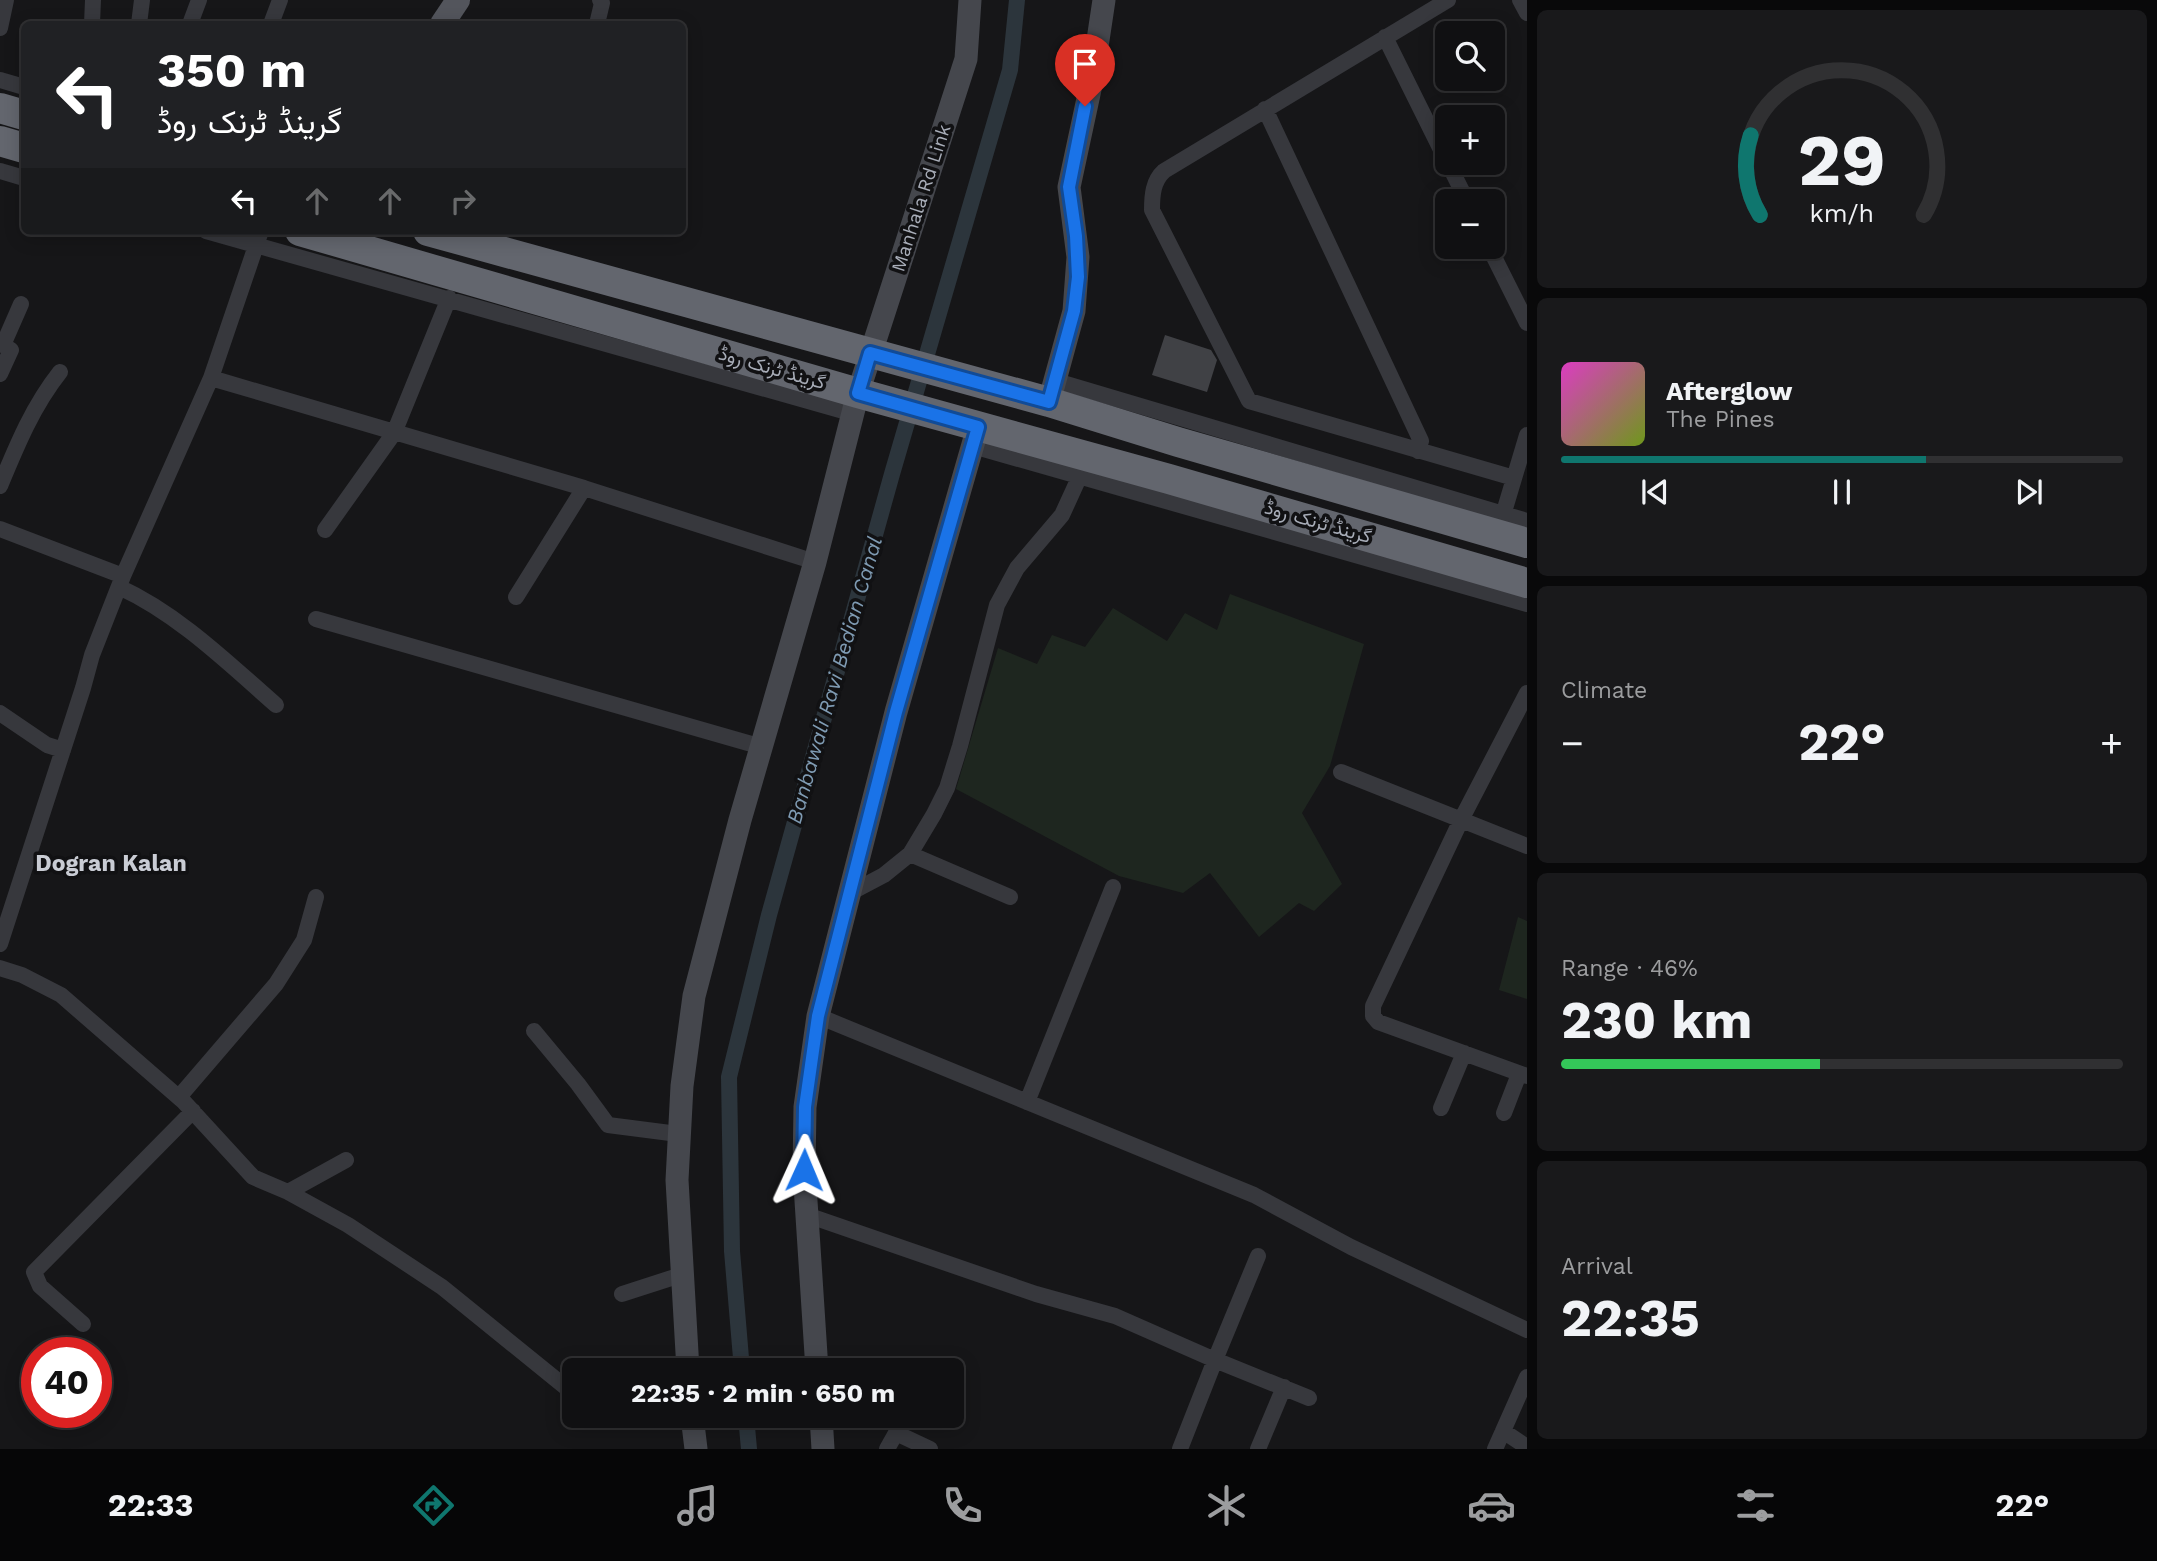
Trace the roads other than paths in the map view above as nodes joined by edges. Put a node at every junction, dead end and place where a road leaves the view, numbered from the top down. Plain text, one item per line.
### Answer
1 (6, 0) edge
2 (93, 0) edge
3 (142, 0) edge
4 (199, 0) edge
5 (280, 0) edge
6 (458, 0) edge
7 (600, 0) edge
8 (970, 0) edge
9 (1104, 0) edge
10 (1448, 0) edge
11 (1520, 0) edge
12 (1527, 13) edge
13 (92, 21) edge
14 (139, 21) edge
15 (191, 21) edge
16 (272, 21) edge
17 (444, 21) edge
18 (598, 21) edge
19 (0, 28) edge
20 (1385, 37) junction
21 (0, 81) edge
22 (21, 85) edge
23 (0, 107) edge
24 (1265, 109) junction
25 (21, 114) edge
26 (1435, 138) edge
27 (0, 141) edge
28 (21, 147) edge
29 (0, 171) edge
30 (21, 177) edge
31 (236, 235) edge
32 (313, 235) edge
33 (442, 235) edge
34 (258, 238) edge
35 (1495, 259) edge
36 (449, 298) junction
37 (21, 304) dead end
38 (1527, 323) edge
39 (877, 355) junction
40 (60, 372) dead end
41 (0, 374) edge
42 (211, 378) junction
43 (1053, 391) junction
44 (859, 401) junction
45 (973, 432) junction
46 (394, 433) junction
47 (1527, 435) edge
48 (1178, 442) junction
49 (1418, 451) junction
50 (1083, 467) junction
51 (1514, 478) junction
52 (1169, 479) junction
53 (0, 485) edge
54 (584, 488) junction
55 (1527, 521) edge
56 (1500, 524) junction
57 (0, 528) edge
58 (325, 530) dead end
59 (1527, 543) edge
60 (815, 562) junction
61 (121, 581) junction
62 (1527, 583) edge
63 (516, 597) dead end
64 (1527, 604) edge
65 (316, 619) dead end
66 (1527, 693) edge
67 (276, 705) dead end
68 (0, 713) edge
69 (762, 747) junction
70 (63, 750) junction
71 (1342, 772) dead end
72 (1461, 820) junction
73 (1527, 846) edge
74 (910, 854) junction
75 (1113, 887) dead end
76 (848, 894) junction
77 (316, 897) dead end
78 (1010, 897) dead end
79 (0, 944) edge
80 (0, 968) edge
81 (818, 1016) junction
82 (534, 1031) dead end
83 (1464, 1053) junction
84 (1523, 1075) edge
85 (178, 1097) junction
86 (1027, 1102) junction
87 (1440, 1108) dead end
88 (193, 1111) junction
89 (1504, 1113) dead end
90 (678, 1134) junction
91 (346, 1160) dead end
92 (288, 1192) junction
93 (807, 1215) junction
94 (1258, 1256) dead end
95 (681, 1275) junction
96 (622, 1294) dead end
97 (83, 1324) dead end
98 (1527, 1330) edge
99 (687, 1358) edge
100 (816, 1358) edge
101 (1215, 1360) junction
102 (1527, 1377) edge
103 (562, 1384) edge
104 (1284, 1387) junction
105 (1309, 1398) dead end
106 (693, 1428) edge
107 (822, 1428) edge
108 (1503, 1431) junction
109 (1527, 1447) edge
110 (696, 1449) edge
111 (823, 1449) edge
112 (887, 1449) edge
113 (930, 1449) edge
114 (1180, 1449) edge
115 (1258, 1449) edge
116 (1495, 1449) edge

1 - 19 street
2 - 13 street
3 - 14 street
4 - 15 street
5 - 16 street
6 - 17 main road
7 - 18 street
8 - 39 street, Manhala Rd Link
9 - 43 street
10 - 20 street
11 - 12 street
20 - 24 street
20 - 26 street
21 - 22 street
23 - 25 highway
24 - 49 street
24 - 49 street
27 - 28 highway
29 - 30 street
31 - 34 street
32 - 44 highway, گرینڈ ٹرنک روڈ
33 - 39 highway, گرینڈ ٹرنک روڈ
34 - 36 street
34 - 42 street
35 - 38 street
36 - 44 street
36 - 46 street
37 - 41 street
39 - 43 highway, گرینڈ ٹرنک روڈ
39 - 44 street, Manhala Rd Link
40 - 53 street
42 - 46 street
42 - 61 street
43 - 48 highway, گرینڈ ٹرنک روڈ
43 - 56 street
44 - 45 highway, گرینڈ ٹرنک روڈ
44 - 60 street, Manhala Rd Link
45 - 50 highway, گرینڈ ٹرنک روڈ
45 - 76 street
46 - 54 street
46 - 58 street
47 - 51 street
48 - 52 highway
48 - 56 highway, گرینڈ ٹرنک روڈ
49 - 51 street
50 - 52 highway, گرینڈ ٹرنک روڈ
50 - 64 street
50 - 74 street
51 - 56 street
52 - 62 highway, گرینڈ ٹرنک روڈ
54 - 60 street
54 - 63 street
55 - 56 street
56 - 59 highway, گرینڈ ٹرنک روڈ
57 - 61 street
60 - 69 street, Manhala Rd Link
61 - 67 street
61 - 70 street
65 - 69 street
66 - 72 street
68 - 70 street
69 - 90 street, Manhala Rd Link
70 - 79 street
71 - 72 street
72 - 73 street
72 - 83 street
74 - 76 street
74 - 78 street
75 - 86 street
76 - 81 street
77 - 85 street
80 - 85 street
81 - 86 street
81 - 93 street
82 - 90 street
83 - 84 street
83 - 87 street
84 - 89 street
85 - 88 street
86 - 98 street
88 - 92 street
88 - 97 street
90 - 95 street, Manhala Rd Link
91 - 92 street
92 - 103 street
93 - 100 street
93 - 101 street
94 - 101 street
95 - 96 street
95 - 99 street, Manhala Rd Link
101 - 104 street
101 - 114 street
102 - 108 street
104 - 105 street
104 - 115 street
106 - 110 street
107 - 111 street
108 - 109 street
108 - 116 street
112 - 113 street

